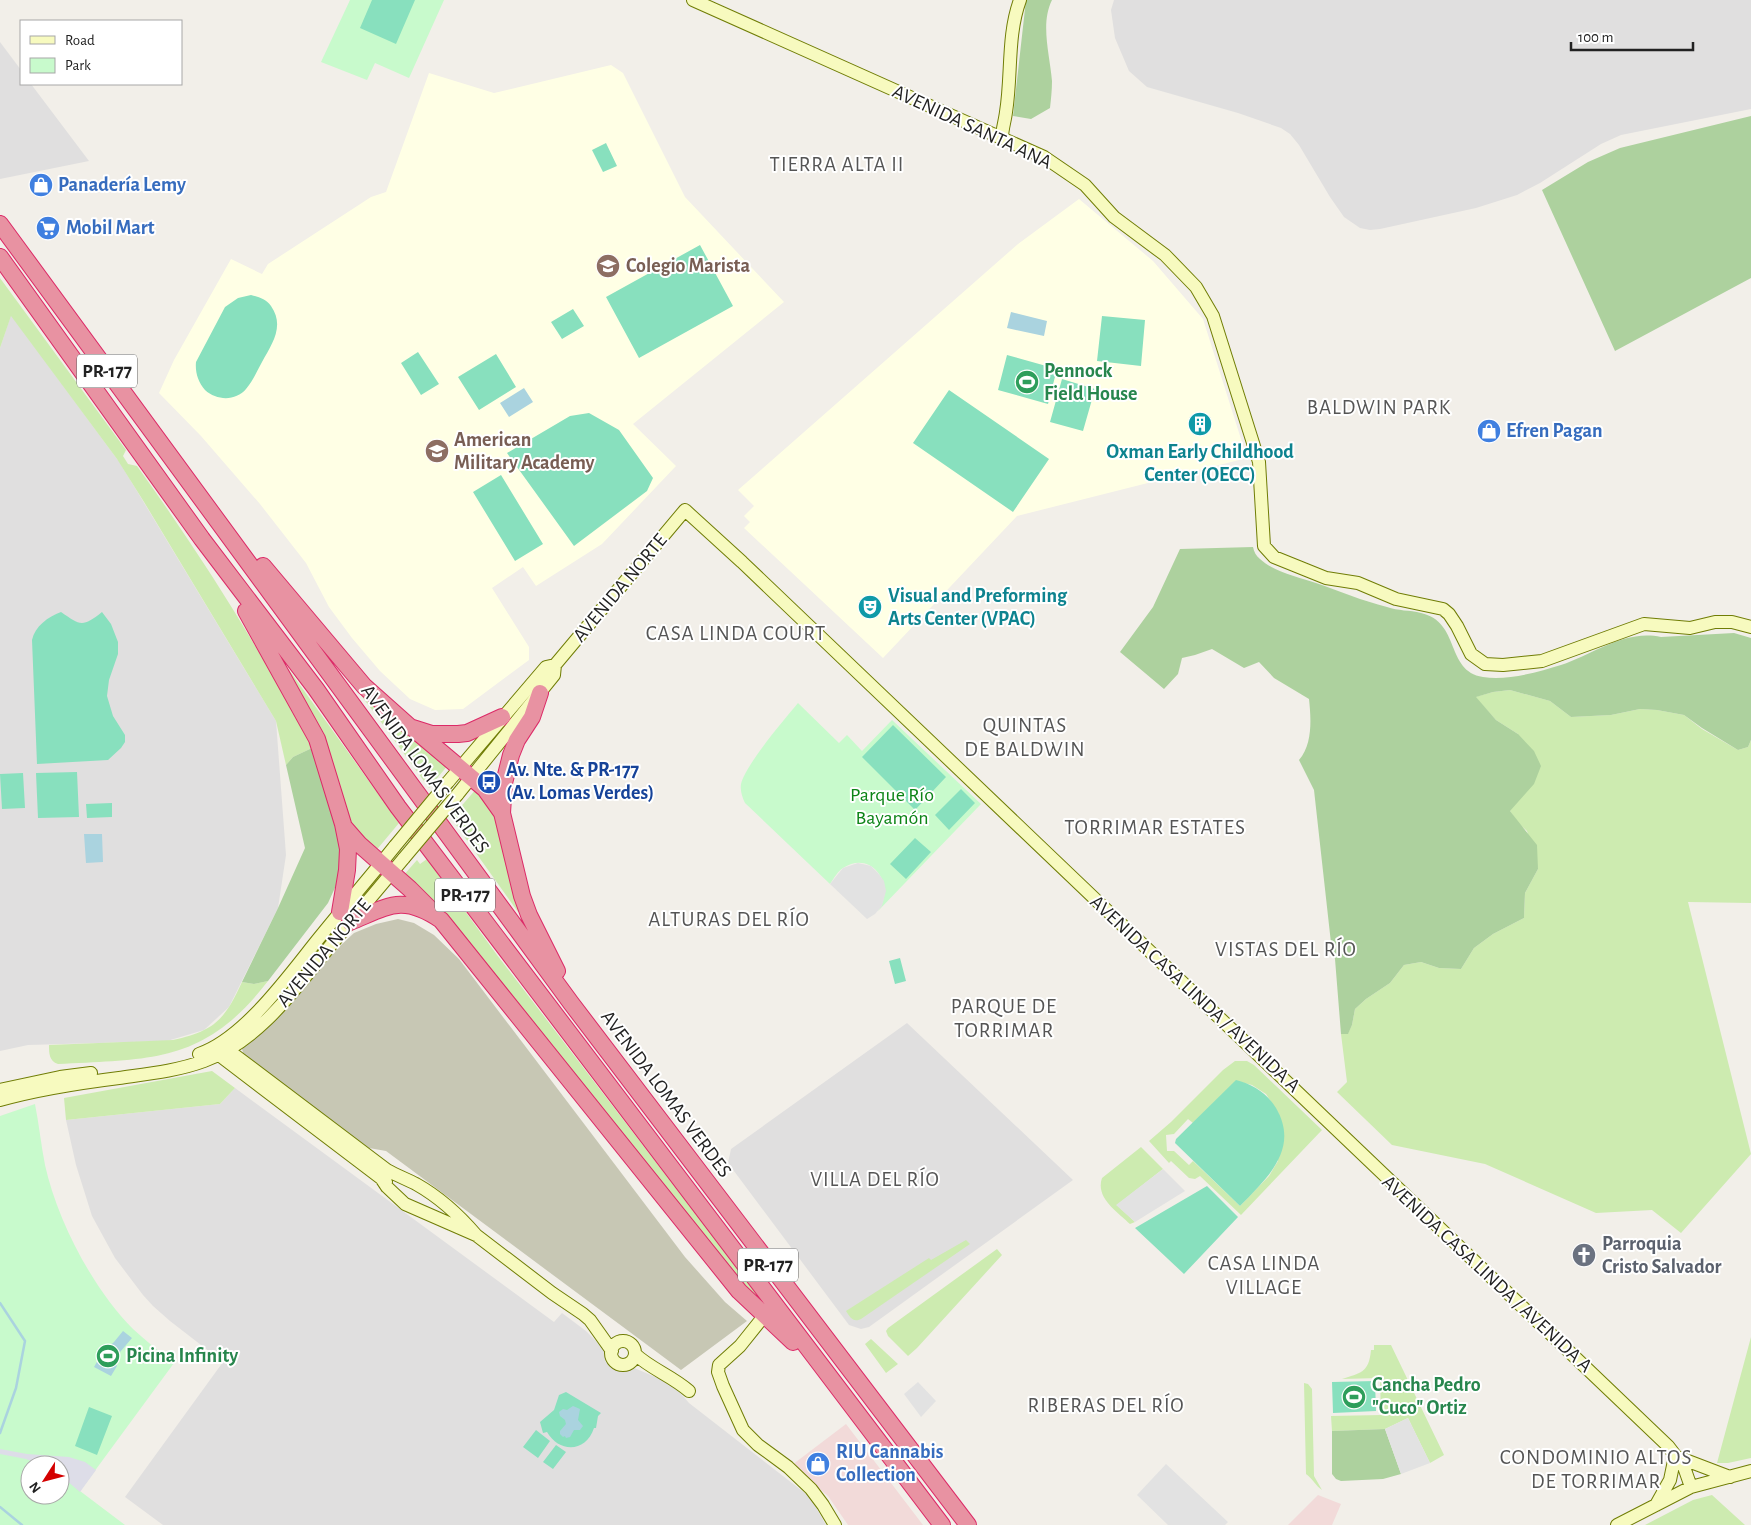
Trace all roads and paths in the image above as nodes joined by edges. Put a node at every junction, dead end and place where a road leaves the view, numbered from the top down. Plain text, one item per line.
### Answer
1 (693, 0) edge
2 (1020, 0) edge
3 (1002, 138) junction
4 (0, 224) edge
5 (0, 257) edge
6 (685, 510) joint
7 (215, 518) junction
8 (202, 539) junction
9 (1751, 627) edge
10 (555, 665) junction
11 (540, 693) junction
12 (502, 717) junction
13 (410, 727) junction
14 (465, 773) junction
15 (502, 813) junction
16 (343, 824) junction
17 (386, 869) junction
18 (345, 917) junction
19 (441, 920) junction
20 (571, 1003) junction
21 (224, 1053) junction
22 (0, 1090) edge
23 (0, 1100) edge
24 (381, 1178) junction
25 (430, 1193) junction
26 (424, 1209) junction
27 (448, 1222) junction
28 (476, 1235) junction
29 (764, 1316) junction
30 (615, 1346) junction
31 (632, 1359) junction
32 (829, 1377) junction
33 (689, 1392) dead end
34 (1676, 1456) junction
35 (1751, 1471) edge
36 (1730, 1476) junction
37 (1692, 1487) junction
38 (1656, 1506) junction
39 (835, 1525) edge
40 (942, 1525) edge
41 (968, 1525) edge
42 (1617, 1525) edge

1 - 3 street, AVENIDA SANTA ANA
2 - 3 street
3 - 9 street, AVENIDA SANTA ANA
4 - 7 highway, AVENIDA LOMAS VERDES / PR-177
5 - 8 highway, AVENIDA LOMAS VERDES / PR-177
6 - 10 street, AVENIDA NORTE
6 - 34 street, AVENIDA CASA LINDA / AVENIDA A
7 - 13 highway
7 - 20 highway, AVENIDA LOMAS VERDES / PR-177
8 - 16 highway
8 - 32 highway, AVENIDA LOMAS VERDES / PR-177
10 - 11 street, AVENIDA NORTE
10 - 12 street, AVENIDA NORTE
11 - 14 street, AVENIDA NORTE
11 - 15 highway
12 - 13 highway
12 - 14 street, AVENIDA NORTE
13 - 14 highway
14 - 15 highway
14 - 17 street, AVENIDA NORTE, bridge
14 - 17 street, AVENIDA NORTE, bridge
15 - 20 highway
16 - 17 highway
16 - 18 highway
17 - 18 street, AVENIDA NORTE
17 - 19 highway
18 - 19 highway
18 - 21 street, AVENIDA NORTE
18 - 22 street, AVENIDA NORTE
19 - 29 highway
20 - 41 highway, AVENIDA LOMAS VERDES / PR-177
21 - 23 street, AVENIDA NORTE
21 - 24 street
21 - 25 street
24 - 26 street
24 - 27 street
25 - 26 street
25 - 28 street
26 - 27 street
27 - 28 street
28 - 30 street
29 - 32 highway
29 - 39 street
30 - 31 street
30 - 31 street
31 - 33 street
32 - 40 highway, AVENIDA LOMAS VERDES / PR-177
34 - 36 street
34 - 37 street, AVENIDA CASA LINDA / AVENIDA A
34 - 38 street
35 - 36 street
36 - 37 street
37 - 38 street
38 - 42 street

